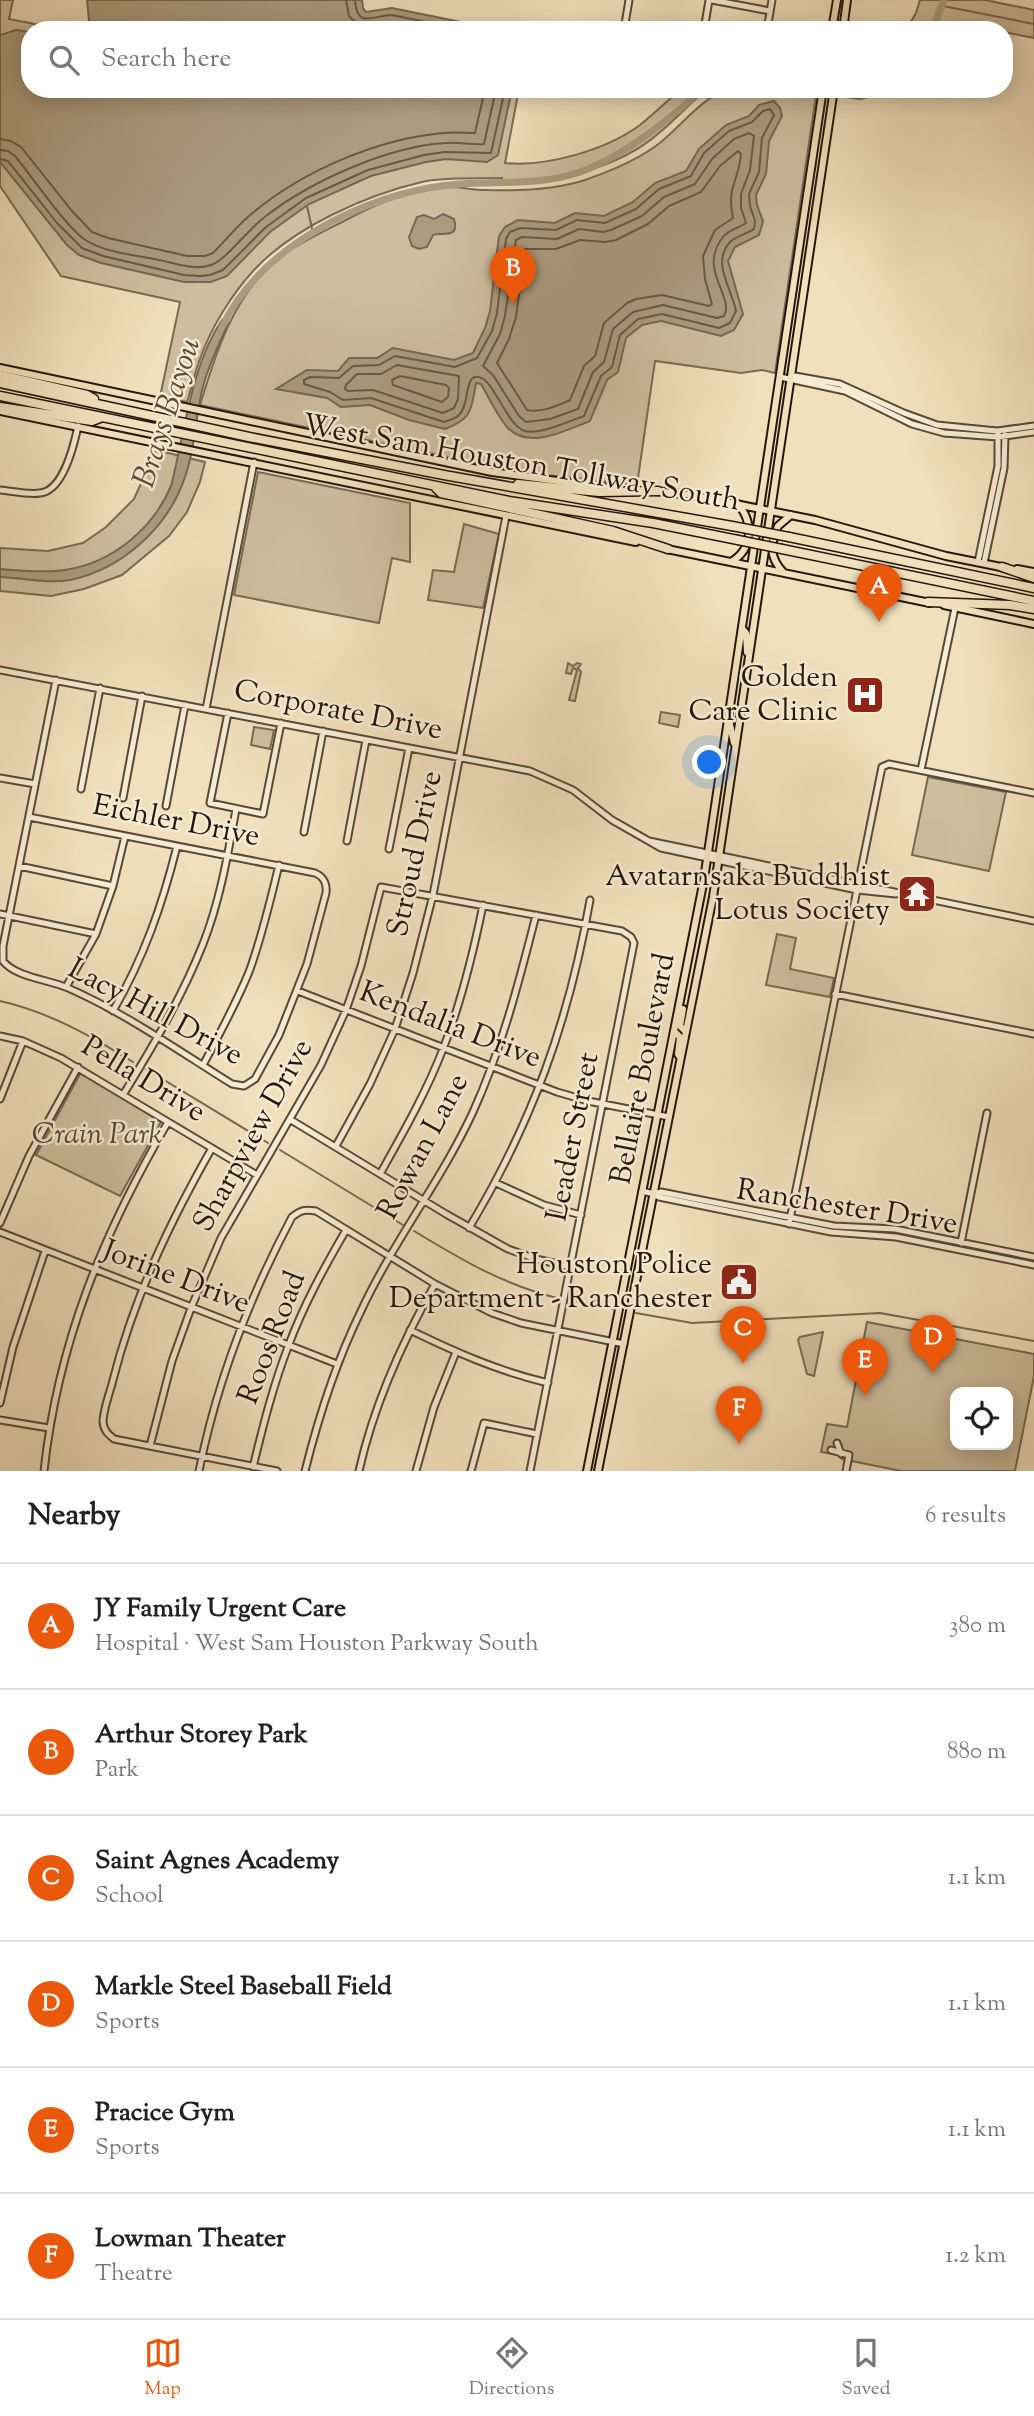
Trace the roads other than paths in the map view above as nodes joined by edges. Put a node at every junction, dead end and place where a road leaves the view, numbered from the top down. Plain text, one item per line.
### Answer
1 (629, 0) edge
2 (710, 0) edge
3 (772, 0) edge
4 (837, 0) edge
5 (848, 0) edge
6 (770, 11) junction
7 (626, 21) edge
8 (706, 21) edge
9 (768, 21) edge
10 (834, 21) edge
11 (844, 21) edge
12 (822, 98) edge
13 (833, 98) edge
14 (804, 212) junction
15 (815, 214) junction
16 (0, 368) edge
17 (0, 375) edge
18 (780, 377) junction
19 (790, 378) junction
20 (0, 383) edge
21 (0, 396) edge
22 (106, 405) junction
23 (0, 409) edge
24 (101, 417) junction
25 (78, 426) junction
26 (1034, 426) edge
27 (1034, 432) edge
28 (1001, 434) junction
29 (254, 463) junction
30 (485, 482) junction
31 (433, 486) junction
32 (0, 489) edge
33 (658, 491) junction
34 (762, 492) junction
35 (773, 497) junction
36 (742, 505) junction
37 (760, 509) junction
38 (771, 511) junction
39 (791, 515) junction
40 (506, 516) junction
41 (668, 549) junction
42 (731, 562) junction
43 (981, 563) junction
44 (751, 566) junction
45 (1002, 567) junction
46 (762, 568) junction
47 (780, 572) junction
48 (1034, 572) edge
49 (1034, 578) edge
50 (749, 580) junction
51 (759, 586) junction
52 (1034, 588) edge
53 (1034, 601) edge
54 (928, 602) junction
55 (955, 608) junction
56 (1034, 608) edge
57 (1034, 624) edge
58 (742, 628) junction
59 (748, 654) junction
60 (0, 670) edge
61 (56, 680) junction
62 (100, 688) junction
63 (732, 692) junction
64 (142, 696) junction
65 (185, 705) junction
66 (206, 709) junction
67 (228, 713) junction
68 (728, 719) junction
69 (281, 723) junction
70 (738, 723) junction
71 (323, 732) junction
72 (366, 740) junction
73 (735, 744) junction
74 (409, 748) junction
75 (459, 757) junction
76 (921, 770) junction
77 (0, 778) edge
78 (35, 785) junction
79 (80, 789) dead end
80 (1034, 793) edge
81 (123, 798) dead end
82 (166, 806) dead end
83 (236, 809) junction
84 (29, 817) junction
85 (304, 832) dead end
86 (125, 836) junction
87 (347, 841) dead end
88 (177, 846) junction
89 (389, 849) dead end
90 (228, 856) junction
91 (708, 857) junction
92 (718, 859) junction
93 (279, 865) junction
94 (19, 866) junction
95 (113, 886) junction
96 (857, 887) junction
97 (433, 895) junction
98 (590, 900) dead end
99 (483, 905) junction
100 (0, 914) edge
101 (536, 915) junction
102 (9, 916) junction
103 (1034, 921) edge
104 (697, 923) junction
105 (586, 925) junction
106 (708, 925) junction
107 (96, 934) junction
108 (684, 986) junction
109 (66, 987) junction
110 (298, 991) junction
111 (835, 994) junction
112 (346, 1010) junction
113 (113, 1011) junction
114 (394, 1029) junction
115 (674, 1031) junction
116 (686, 1032) junction
117 (1034, 1034) edge
118 (0, 1036) edge
119 (158, 1038) junction
120 (23, 1041) junction
121 (443, 1048) junction
122 (681, 1059) junction
123 (202, 1065) junction
124 (78, 1067) junction
125 (492, 1067) junction
126 (540, 1086) junction
127 (123, 1095) junction
128 (0, 1099) edge
129 (603, 1104) junction
130 (987, 1113) dead end
131 (657, 1115) junction
132 (669, 1117) junction
133 (291, 1119) junction
134 (167, 1122) junction
135 (336, 1146) junction
136 (212, 1148) junction
137 (380, 1174) junction
138 (257, 1175) junction
139 (496, 1183) junction
140 (642, 1191) junction
141 (654, 1194) junction
142 (425, 1201) junction
143 (692, 1201) junction
144 (721, 1203) junction
145 (720, 1211) junction
146 (581, 1215) junction
147 (790, 1221) junction
148 (0, 1223) edge
149 (470, 1228) junction
150 (346, 1230) junction
151 (0, 1232) edge
152 (910, 1236) junction
153 (961, 1243) junction
154 (975, 1249) junction
155 (45, 1251) junction
156 (390, 1257) junction
157 (1034, 1257) edge
158 (1026, 1259) junction
159 (1034, 1265) edge
160 (571, 1267) junction
161 (94, 1270) junction
162 (435, 1284) junction
163 (142, 1289) junction
164 (191, 1308) junction
165 (240, 1327) junction
166 (410, 1329) junction
167 (558, 1331) junction
168 (612, 1342) junction
169 (624, 1344) junction
170 (288, 1346) junction
171 (456, 1352) junction
172 (337, 1364) junction
173 (548, 1383) junction
174 (0, 1403) edge
175 (599, 1410) junction
176 (610, 1412) junction
177 (0, 1420) edge
178 (48, 1429) junction
179 (537, 1434) junction
180 (837, 1443) dead end
181 (150, 1446) junction
182 (831, 1450) dead end
183 (841, 1454) junction
184 (202, 1456) junction
185 (253, 1467) junction
186 (44, 1471) edge
187 (199, 1471) edge
188 (276, 1471) edge
189 (306, 1471) edge
190 (359, 1471) edge
191 (416, 1471) edge
192 (471, 1471) edge
193 (530, 1471) edge
194 (587, 1471) edge
195 (598, 1471) edge
196 (846, 1471) edge

1 - 7 street
2 - 6 street
2 - 8 street
3 - 6 street
4 - 10 main road
5 - 11 main road
6 - 9 street
12 - 14 main road, Bellaire Boulevard
13 - 15 main road, Bellaire Boulevard
14 - 15 main road
14 - 18 main road, Bellaire Boulevard
15 - 19 main road, Bellaire Boulevard
16 - 33 main road
17 - 22 highway
18 - 19 street
18 - 34 main road, Bellaire Boulevard
19 - 28 street
19 - 35 main road, Bellaire Boulevard
20 - 22 highway, West Sam Houston Tollway South
21 - 24 highway, West Sam Houston Tollway South
22 - 30 highway, West Sam Houston Tollway South
23 - 24 highway
23 - 25 main road
24 - 31 highway, West Sam Houston Tollway South
25 - 29 main road
25 - 32 street
26 - 28 street
27 - 28 street
28 - 43 street
29 - 40 main road
29 - 66 street
30 - 33 highway
30 - 52 highway, West Sam Houston Tollway South, bridge
31 - 41 highway
31 - 53 highway, West Sam Houston Tollway South, bridge
33 - 36 main road
34 - 36 main road
34 - 37 main road, Bellaire Boulevard
35 - 38 main road, Bellaire Boulevard
35 - 39 main road
36 - 37 main road
36 - 42 main road
37 - 38 main road
37 - 44 main road, Bellaire Boulevard
38 - 39 main road
38 - 46 main road, Bellaire Boulevard
39 - 43 main road
39 - 47 main road
40 - 41 main road
40 - 75 street, Stroud Drive
41 - 42 main road
42 - 44 main road
42 - 50 main road
43 - 45 main road
44 - 46 main road
44 - 50 main road, Bellaire Boulevard
45 - 48 main road
45 - 49 highway
46 - 47 main road
46 - 51 main road, Bellaire Boulevard
47 - 51 main road
47 - 54 main road
50 - 58 main road, Bellaire Boulevard
51 - 59 main road, Bellaire Boulevard
54 - 55 main road
54 - 56 highway
55 - 57 main road
55 - 76 street
58 - 59 main road
58 - 63 main road, Bellaire Boulevard
59 - 70 main road, Bellaire Boulevard
60 - 61 street, Corporate Drive
61 - 62 street, Corporate Drive
61 - 78 street
62 - 64 street, Corporate Drive
62 - 79 street
63 - 68 main road, Bellaire Boulevard
63 - 70 main road
64 - 65 street, Corporate Drive
64 - 81 street
65 - 66 street, Corporate Drive
65 - 82 street
66 - 67 street, Corporate Drive
67 - 69 street, Corporate Drive
67 - 83 street
68 - 73 main road
68 - 91 main road, Bellaire Boulevard
69 - 71 street, Corporate Drive
69 - 83 street
70 - 73 main road, Bellaire Boulevard
71 - 72 street, Corporate Drive
71 - 85 street
72 - 74 street, Corporate Drive
72 - 87 street
73 - 92 main road, Bellaire Boulevard
74 - 75 street, Corporate Drive
74 - 89 street
75 - 91 street, Corporate Drive
75 - 97 street, Stroud Drive
76 - 80 street
76 - 96 street
77 - 78 street
78 - 84 street
83 - 90 street
84 - 86 street, Eichler Drive
84 - 94 street
86 - 88 street, Eichler Drive
86 - 95 street
88 - 90 street, Eichler Drive
88 - 113 street
90 - 93 street, Eichler Drive
90 - 119 street
91 - 92 street, Corporate Drive
91 - 104 main road, Bellaire Boulevard
92 - 96 street, Corporate Drive
92 - 106 main road, Bellaire Boulevard
93 - 110 street, Eichler Drive
93 - 123 street
94 - 95 street
94 - 102 street
95 - 107 street
96 - 103 street, Corporate Drive
96 - 111 street
97 - 99 street
97 - 112 street, Sharpview Drive
97 - 114 street, Stroud Drive
98 - 105 street
99 - 101 street
99 - 121 street
100 - 102 street
101 - 105 street
101 - 125 street, Rowan Lane
102 - 107 street
102 - 109 street, Lacy Hill Drive
104 - 106 main road
104 - 108 main road, Bellaire Boulevard
105 - 126 street
105 - 129 street, Leader Street
106 - 116 main road, Bellaire Boulevard
107 - 109 street
108 - 115 main road, Bellaire Boulevard
108 - 116 main road
109 - 113 street, Lacy Hill Drive
110 - 112 street, Kendalia Drive
110 - 123 street, Lacy Hill Drive
111 - 117 street
111 - 147 street
112 - 114 street, Kendalia Drive
112 - 133 street, Sharpview Drive
113 - 119 street, Lacy Hill Drive
114 - 121 street, Kendalia Drive
114 - 135 street, Stroud Drive
115 - 122 main road
115 - 131 main road, Bellaire Boulevard
116 - 122 main road, Bellaire Boulevard
118 - 120 street, Pella Drive
119 - 123 street, Lacy Hill Drive
119 - 127 street
120 - 124 street, Pella Drive
120 - 128 street
121 - 125 street, Kendalia Drive
121 - 137 street
122 - 132 main road, Bellaire Boulevard
124 - 127 street, Pella Drive
124 - 148 street
125 - 126 street, Kendalia Drive
125 - 142 street, Rowan Lane
126 - 129 street, Kendalia Drive
126 - 139 street
127 - 134 street, Pella Drive
129 - 131 street, Kendalia Drive
129 - 146 street, Leader Street
130 - 153 street
131 - 132 street, Kendalia Drive
131 - 140 main road, Bellaire Boulevard
132 - 141 main road, Bellaire Boulevard
133 - 135 street
133 - 138 street, Sharpview Drive
134 - 136 street, Pella Drive
134 - 161 street
135 - 137 street
136 - 138 street, Pella Drive
136 - 163 street
137 - 142 street
138 - 164 street, Sharpview Drive
139 - 146 street
139 - 149 street
140 - 141 street, Ranchester Drive
140 - 168 main road, Bellaire Boulevard
141 - 143 street, Ranchester Drive
141 - 169 main road, Bellaire Boulevard
142 - 149 street
142 - 156 street, Rowan Lane
143 - 144 street, Ranchester Drive
143 - 145 street, Ranchester Drive
144 - 145 street
144 - 147 street, Ranchester Drive
145 - 147 street, Ranchester Drive
146 - 160 street, Leader Street
147 - 152 street, Ranchester Drive
149 - 160 street
150 - 156 street
150 - 165 street
150 - 170 street, Roos Road
151 - 155 street, Jorine Drive
152 - 153 street, Ranchester Drive
152 - 154 street, Ranchester Drive
153 - 154 street, Ranchester Drive
154 - 158 street, Ranchester Drive
155 - 161 street, Jorine Drive
155 - 174 street
156 - 162 street
156 - 172 street, Rowan Lane
157 - 158 street, Ranchester Drive
158 - 159 street, Ranchester Drive
160 - 167 street, Leader Street
161 - 163 street, Jorine Drive
161 - 178 street
162 - 166 street
162 - 167 street
163 - 164 street, Jorine Drive
163 - 181 street
164 - 165 street, Jorine Drive
164 - 181 street, Sharpview Drive
165 - 170 street, Jorine Drive
165 - 184 street
166 - 171 street
166 - 190 street
167 - 168 street
167 - 173 street, Leader Street
168 - 169 street
168 - 175 main road, Bellaire Boulevard
169 - 176 main road, Bellaire Boulevard
170 - 172 street, Jorine Drive
170 - 185 street, Roos Road
171 - 173 street
171 - 191 street
172 - 189 street, Rowan Lane
173 - 179 street, Leader Street
175 - 176 main road
175 - 194 main road, Bellaire Boulevard
176 - 195 main road, Bellaire Boulevard
177 - 178 street
178 - 186 street
179 - 192 street
179 - 193 street, Leader Street
180 - 183 street
181 - 184 street
182 - 183 street
183 - 196 street
184 - 185 street
184 - 187 street
185 - 188 street

